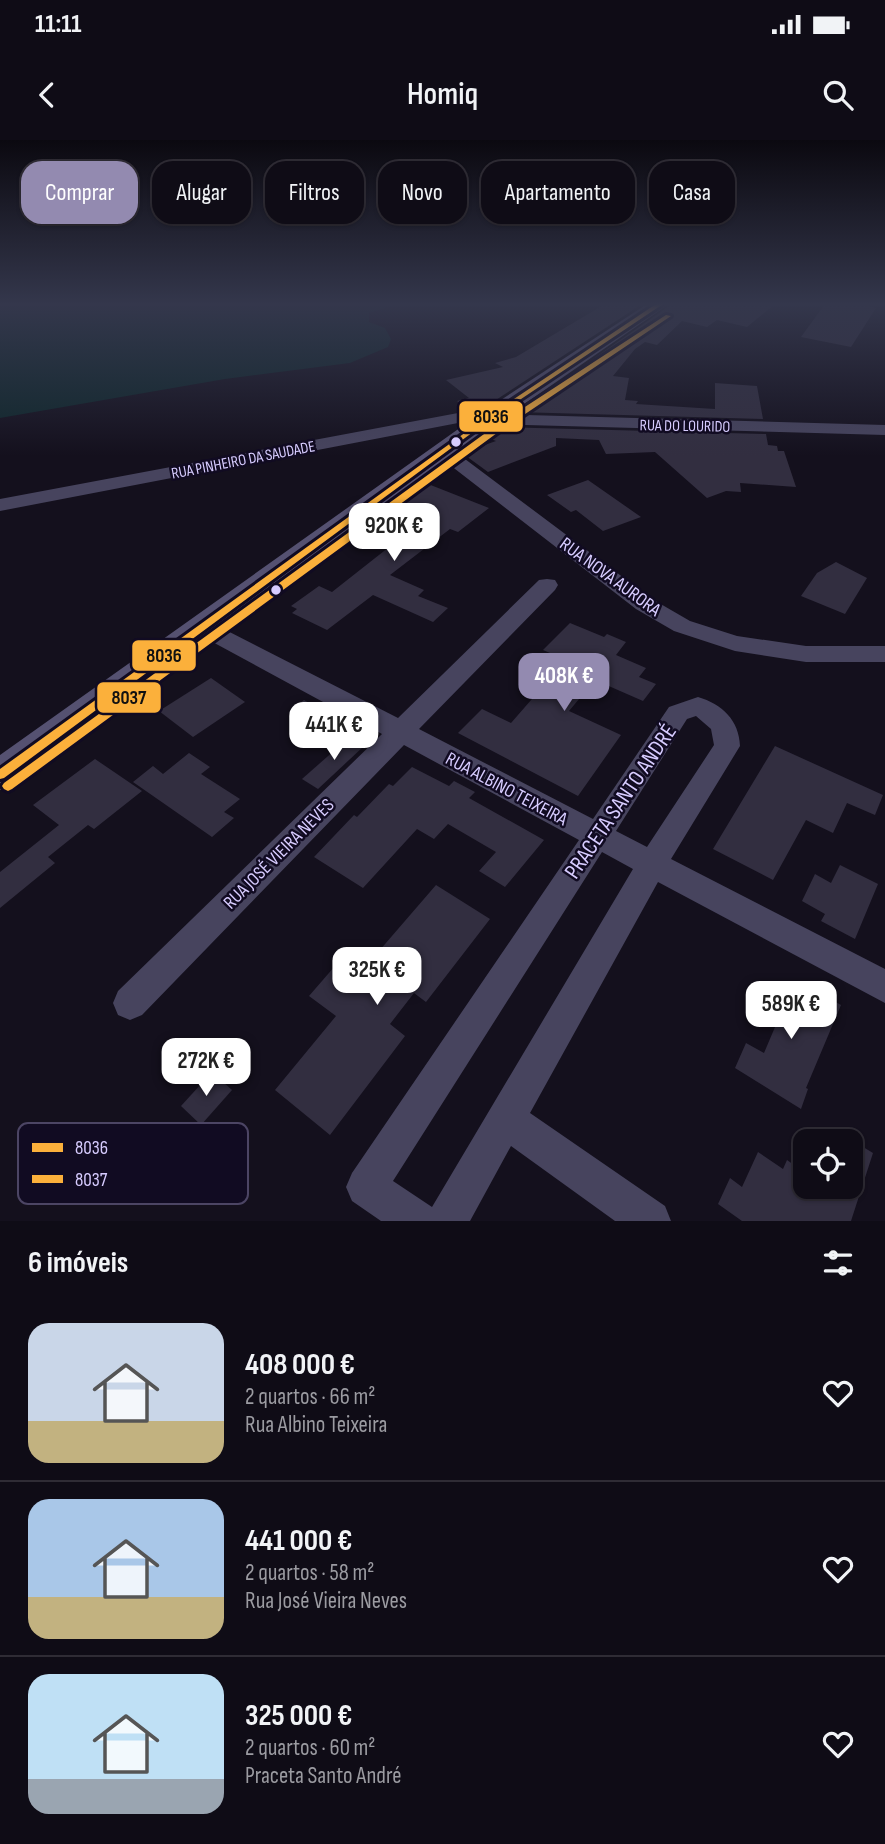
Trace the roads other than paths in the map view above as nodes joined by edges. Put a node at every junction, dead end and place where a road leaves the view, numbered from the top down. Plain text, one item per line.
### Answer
1 (584, 354) edge
2 (486, 420) junction
3 (885, 430) edge
4 (443, 451) junction
5 (0, 505) edge
6 (547, 585) dead end
7 (204, 628) junction
8 (885, 654) edge
9 (399, 730) junction
10 (0, 775) edge
11 (596, 835) junction
12 (652, 864) junction
13 (885, 987) edge
14 (130, 1003) dead end
15 (505, 1119) junction
16 (417, 1221) edge
17 (447, 1221) edge
18 (650, 1221) edge

1 - 2 street
2 - 3 street, RUA DO LOURIDO
2 - 4 street
2 - 5 street, RUA PINHEIRO DA SAUDADE
4 - 7 street
4 - 8 street, RUA NOVA AURORA
6 - 9 street, RUA JOSÉ VIEIRA NEVES
7 - 9 street, RUA ALBINO TEIXEIRA
7 - 10 street
9 - 11 street, RUA ALBINO TEIXEIRA
9 - 14 street, RUA JOSÉ VIEIRA NEVES
11 - 12 street, RUA ALBINO TEIXEIRA
11 - 12 street, PRACETA SANTO ANDRÉ
11 - 16 street, PRACETA SANTO ANDRÉ
12 - 13 street, RUA ALBINO TEIXEIRA
12 - 15 street, PRACETA SANTO ANDRÉ
15 - 17 street, PRACETA SANTO ANDRÉ
15 - 18 street

